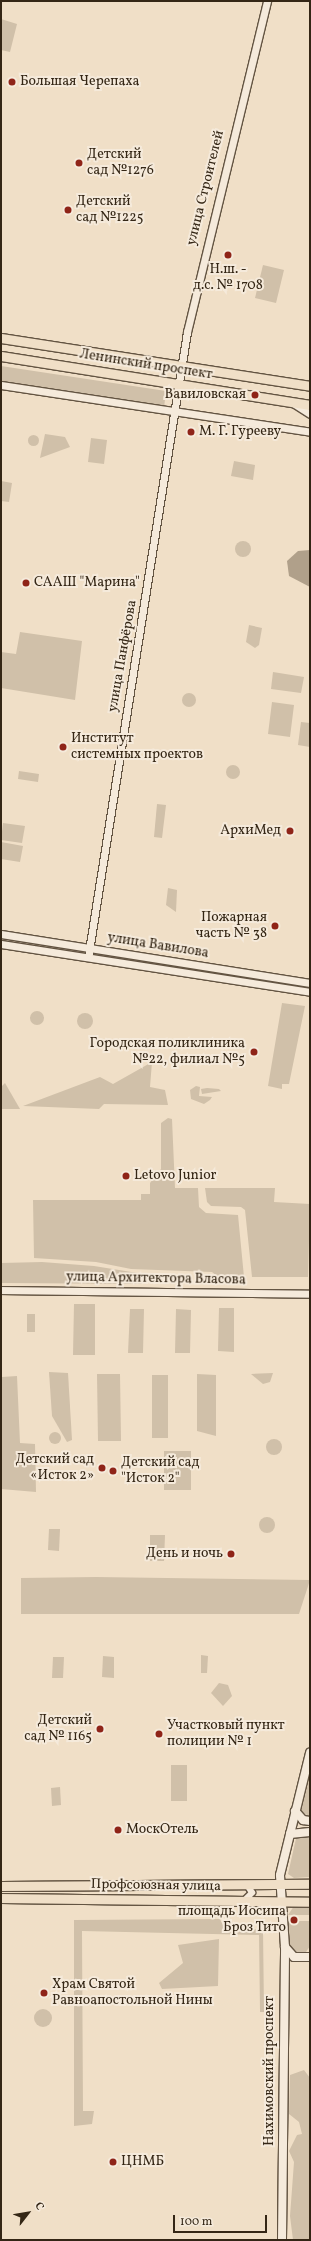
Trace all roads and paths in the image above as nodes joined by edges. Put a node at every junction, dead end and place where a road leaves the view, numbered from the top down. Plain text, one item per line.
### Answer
1 (267, 1) edge
2 (1, 338) edge
3 (1, 356) edge
4 (182, 367) junction
5 (179, 384) junction
6 (1, 385) edge
7 (310, 386) edge
8 (291, 402) junction
9 (310, 405) edge
10 (174, 413) junction
11 (310, 414) edge
12 (310, 432) edge
13 (1, 934) edge
14 (1, 944) edge
15 (89, 948) junction
16 (88, 957) junction
17 (310, 983) edge
18 (310, 992) edge
19 (1, 1290) edge
20 (310, 1294) edge
21 (310, 1753) edge
22 (295, 1811) junction
23 (310, 1821) edge
24 (310, 1832) edge
25 (290, 1834) junction
26 (280, 1883) junction
27 (244, 1884) junction
28 (310, 1884) edge
29 (1, 1886) edge
30 (1, 1898) edge
31 (245, 1900) junction
32 (283, 1901) junction
33 (310, 1902) edge
34 (284, 1947) junction
35 (310, 1957) edge
36 (282, 2240) edge

1 - 4 street, улица Строителей
2 - 4 main road, Ленинский проспект
3 - 5 main road, Ленинский проспект
4 - 5 street, улица Строителей
4 - 7 main road, Ленинский проспект
5 - 8 main road, Ленинский проспект
5 - 10 street, улица Панфёрова
6 - 10 street
8 - 9 main road, Ленинский проспект
8 - 11 street
10 - 12 street
10 - 15 street, улица Панфёрова
13 - 15 street, улица Вавилова
14 - 16 street, улица Вавилова
15 - 16 street, улица Панфёрова
15 - 17 street, улица Вавилова
16 - 18 street, улица Вавилова
19 - 20 street, улица Архитектора Власова
21 - 22 main road
22 - 23 main road
22 - 25 main road
24 - 25 main road
25 - 26 main road
26 - 27 main road, Профсоюзная улица
26 - 28 main road, Профсоюзная улица
26 - 32 main road
27 - 29 main road, Профсоюзная улица
27 - 31 street
30 - 31 main road, Профсоюзная улица
31 - 32 main road, Профсоюзная улица
32 - 33 main road, Профсоюзная улица
32 - 34 main road, Нахимовский проспект
34 - 35 main road
34 - 36 main road, Нахимовский проспект

